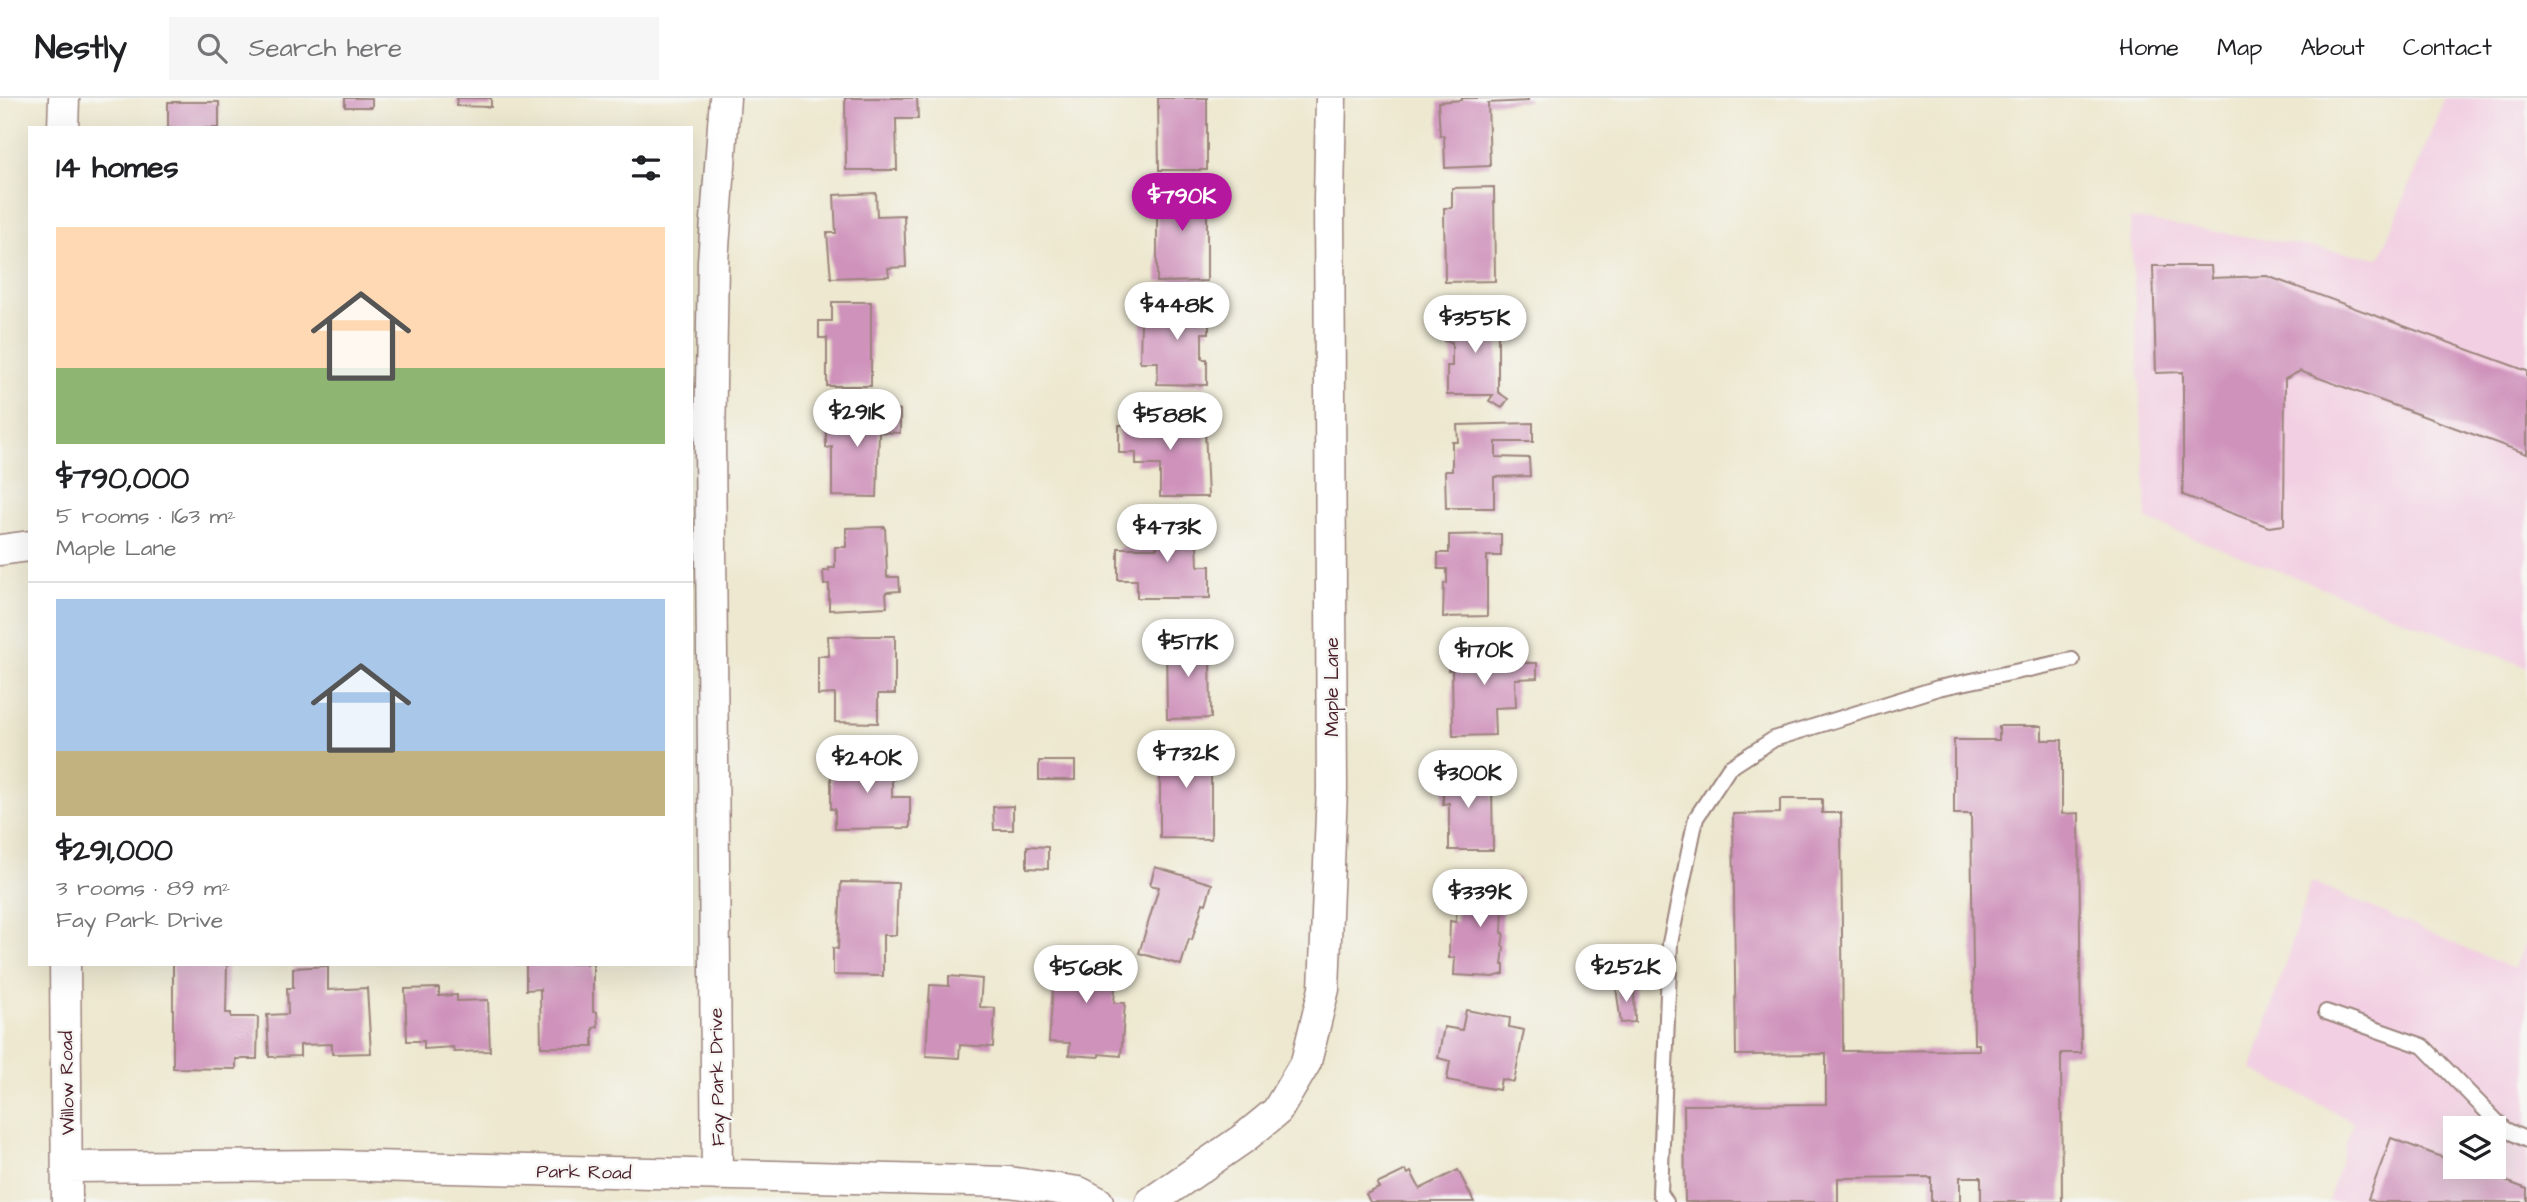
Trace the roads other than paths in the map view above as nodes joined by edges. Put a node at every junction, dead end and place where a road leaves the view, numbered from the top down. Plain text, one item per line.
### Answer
1 (64, 98) edge
2 (724, 98) edge
3 (1331, 98) edge
4 (63, 126) edge
5 (702, 268) edge
6 (28, 546) edge
7 (0, 550) edge
8 (2072, 660) dead end
9 (65, 966) edge
10 (2326, 1012) dead end
11 (2527, 1140) edge
12 (67, 1167) junction
13 (717, 1175) junction
14 (67, 1202) edge
15 (1098, 1202) edge
16 (1151, 1202) edge
17 (1666, 1202) edge

1 - 4 street
2 - 5 street, Fay Park Drive
3 - 16 street, Maple Lane
5 - 13 street, Fay Park Drive
6 - 7 street
8 - 17 lane
9 - 12 street, Willow Road
10 - 11 lane
12 - 13 street, Park Road
12 - 14 street, Willow Road
13 - 15 street, Park Road

